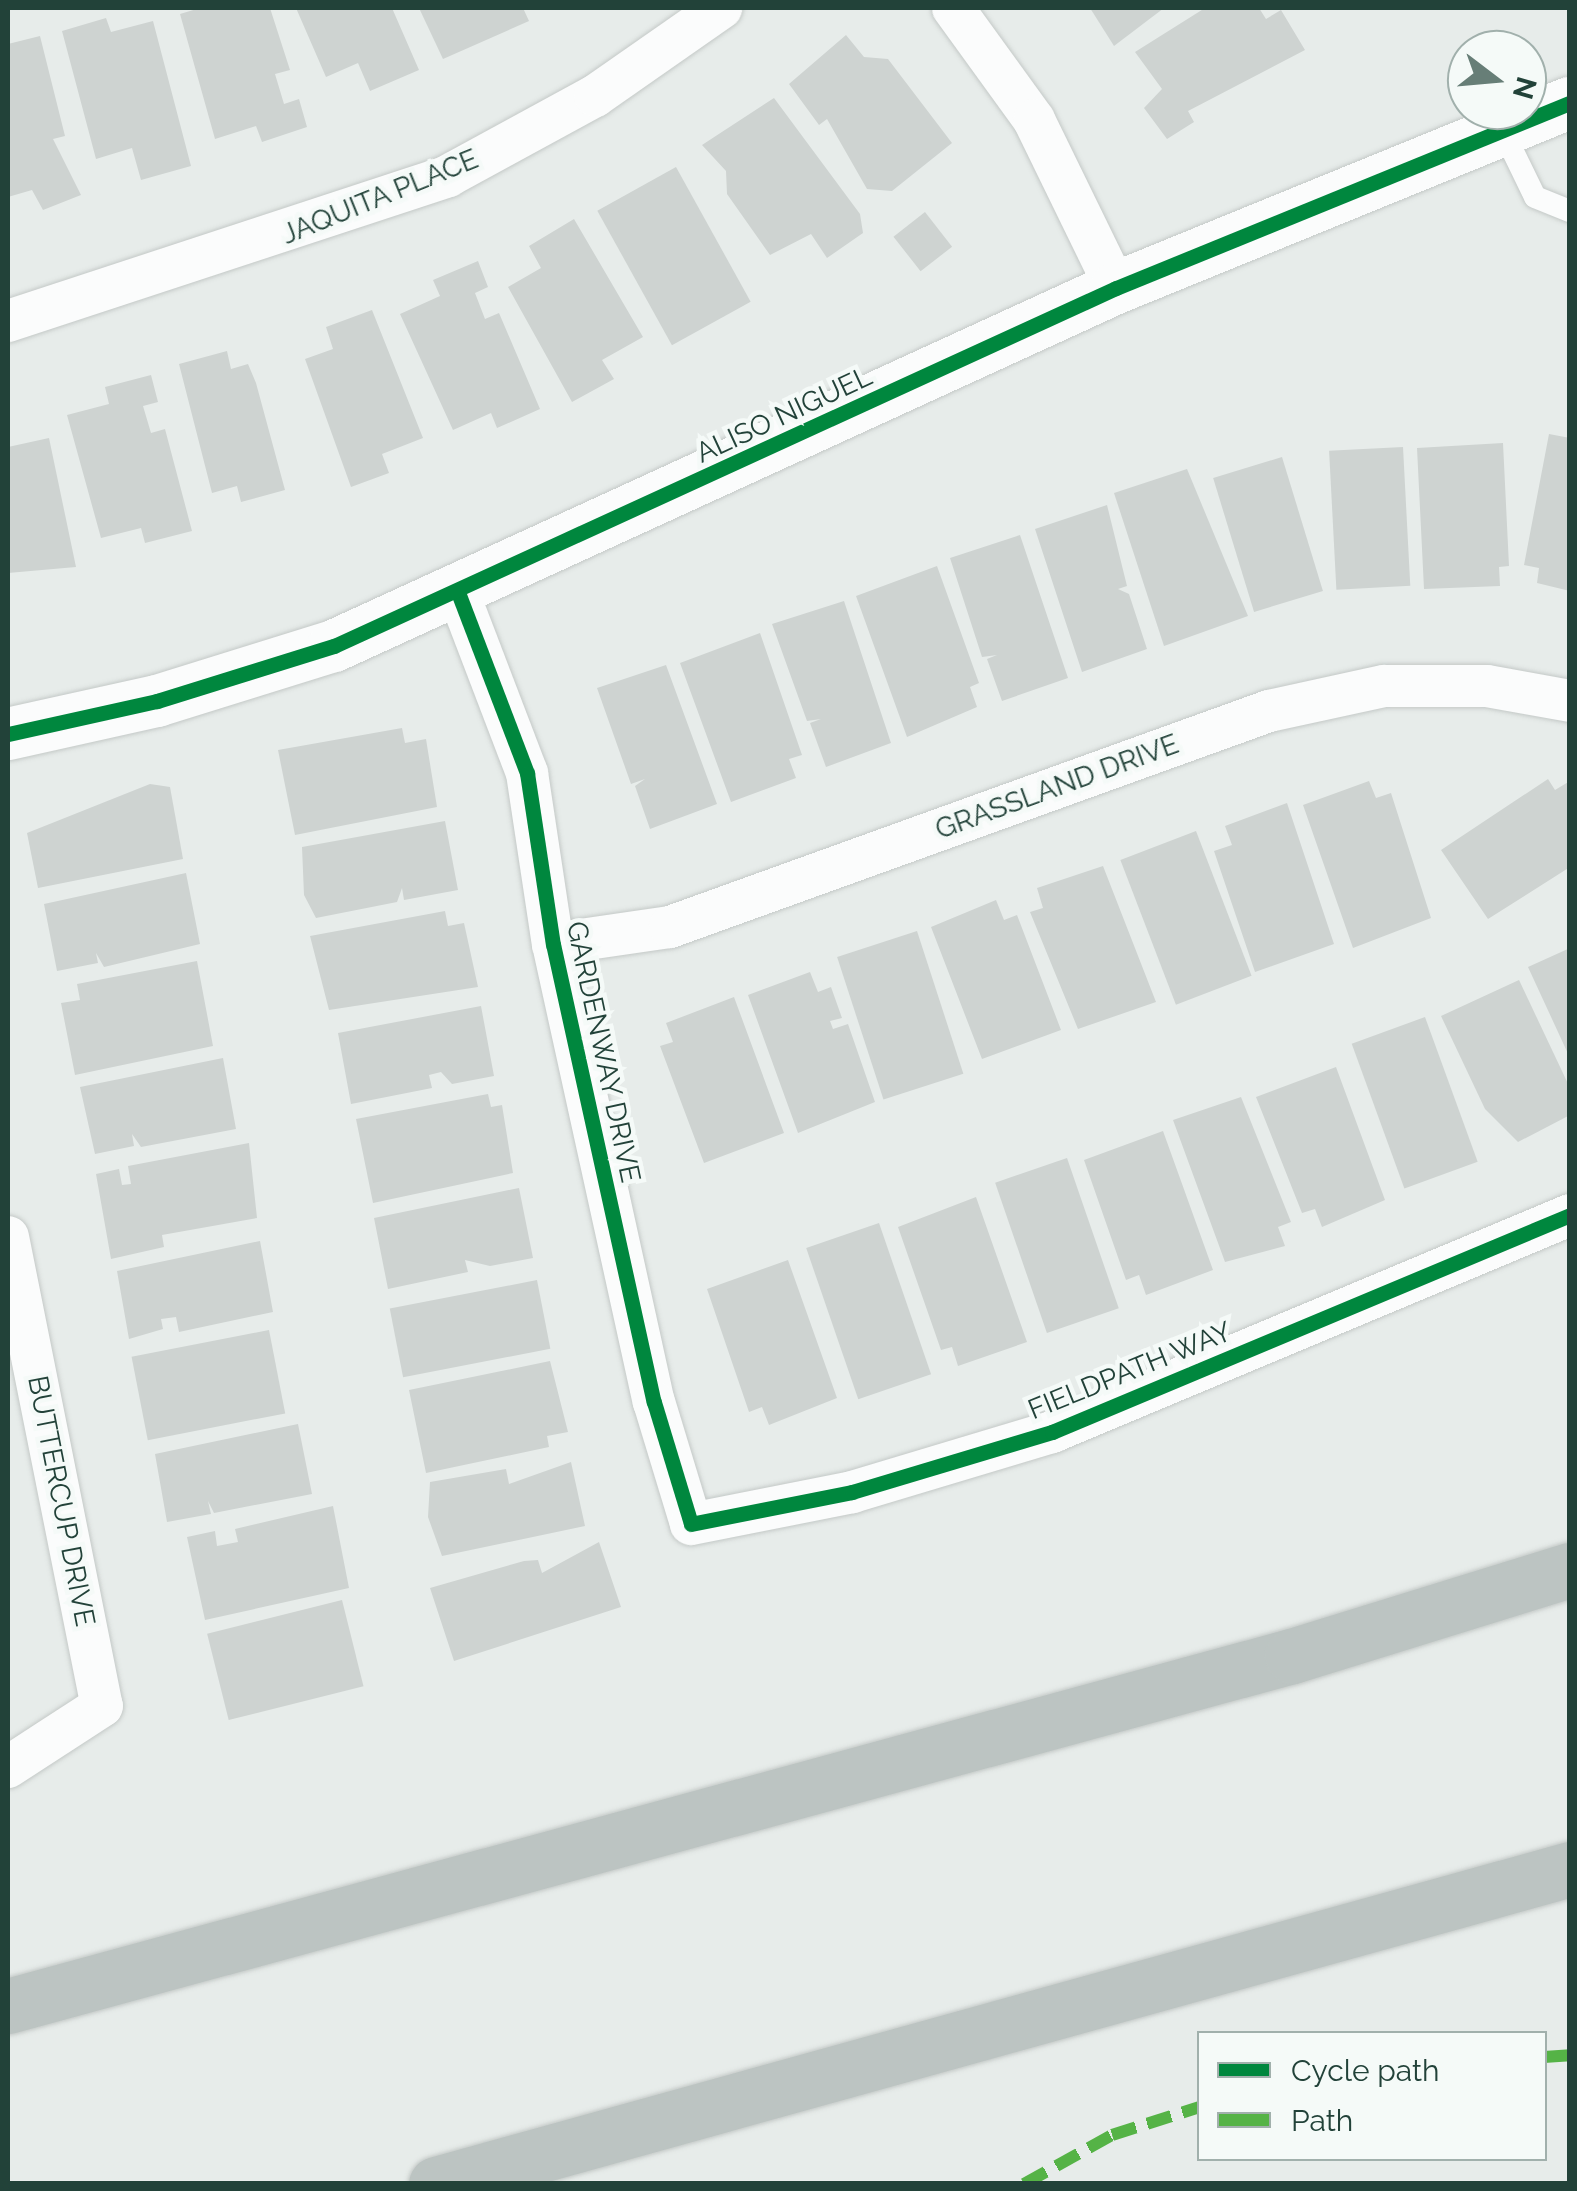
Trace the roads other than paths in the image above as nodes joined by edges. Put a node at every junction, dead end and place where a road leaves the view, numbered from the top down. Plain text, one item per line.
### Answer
1 (721, 8) edge
2 (953, 8) edge
3 (1570, 103) edge
4 (1503, 131) junction
5 (1570, 212) edge
6 (1116, 288) junction
7 (8, 321) edge
8 (460, 594) junction
9 (1570, 700) edge
10 (8, 734) edge
11 (553, 944) junction
12 (1570, 1214) edge
13 (8, 1238) edge
14 (691, 1524) joint
15 (1570, 1570) edge
16 (8, 1767) edge
17 (1570, 1869) edge
18 (8, 2006) edge
19 (436, 2184) edge

1 - 7 street, JAQUITA PLACE
2 - 6 street
3 - 4 street, ALISO NIGUEL
4 - 5 lane
4 - 6 street, ALISO NIGUEL
6 - 8 street, ALISO NIGUEL
8 - 10 street, ALISO NIGUEL
8 - 11 street, GARDENWAY DRIVE
9 - 11 street, GRASSLAND DRIVE
11 - 14 street, GARDENWAY DRIVE
12 - 14 street, FIELDPATH WAY
13 - 16 street, BUTTERCUP DRIVE
15 - 18 highway
17 - 19 highway

